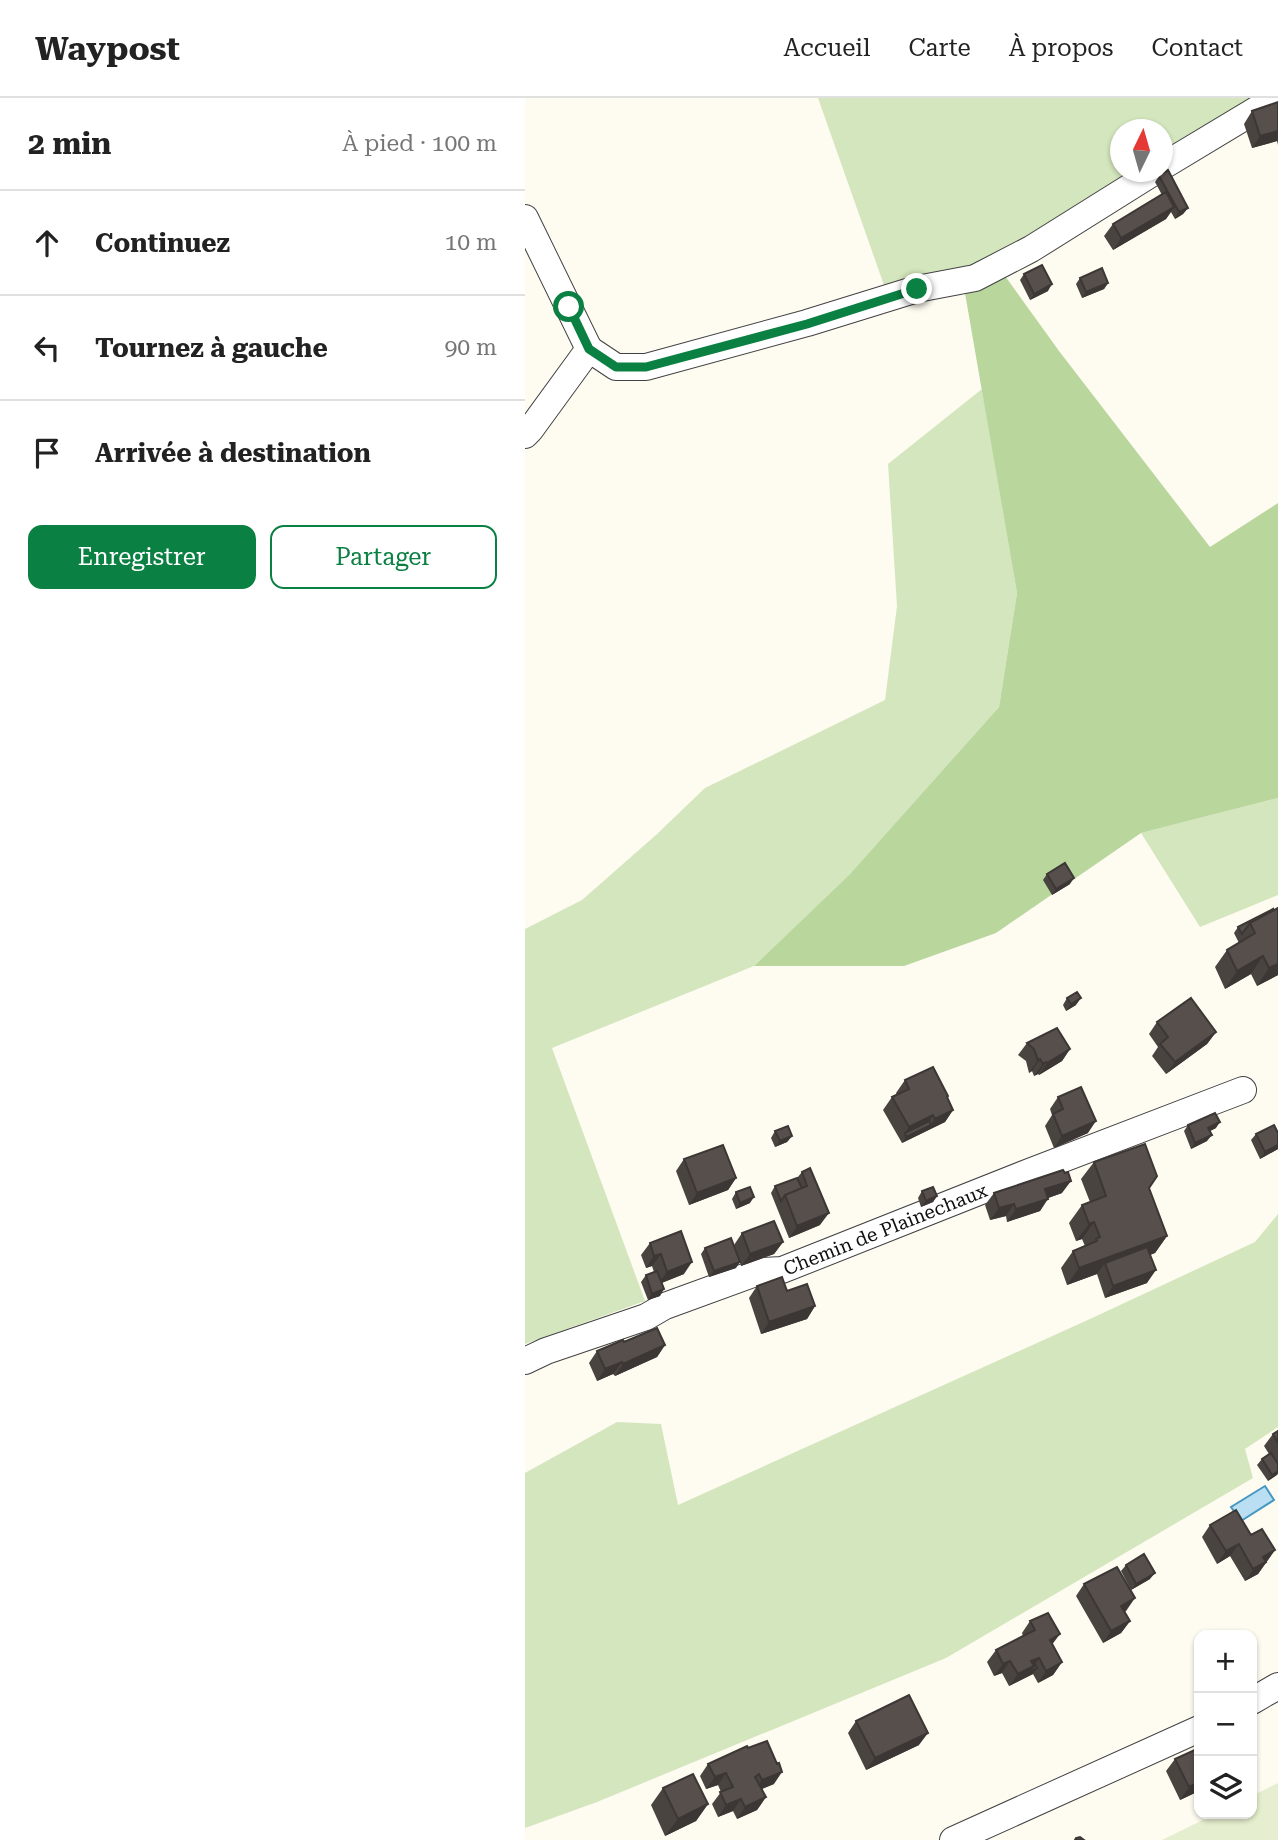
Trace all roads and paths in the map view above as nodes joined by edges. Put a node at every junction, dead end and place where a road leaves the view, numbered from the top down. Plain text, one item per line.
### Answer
1 (1276, 98) edge
2 (1173, 160) edge
3 (1138, 182) edge
4 (525, 218) edge
5 (589, 349) junction
6 (525, 435) edge
7 (1243, 1090) dead end
8 (525, 1361) edge
9 (1278, 1686) edge
10 (1257, 1698) edge
11 (1194, 1731) edge
12 (953, 1840) edge

1 - 2 street
3 - 5 street
4 - 5 street
5 - 6 street
7 - 8 street, Chemin de Plainechaux
9 - 10 street
11 - 12 street

